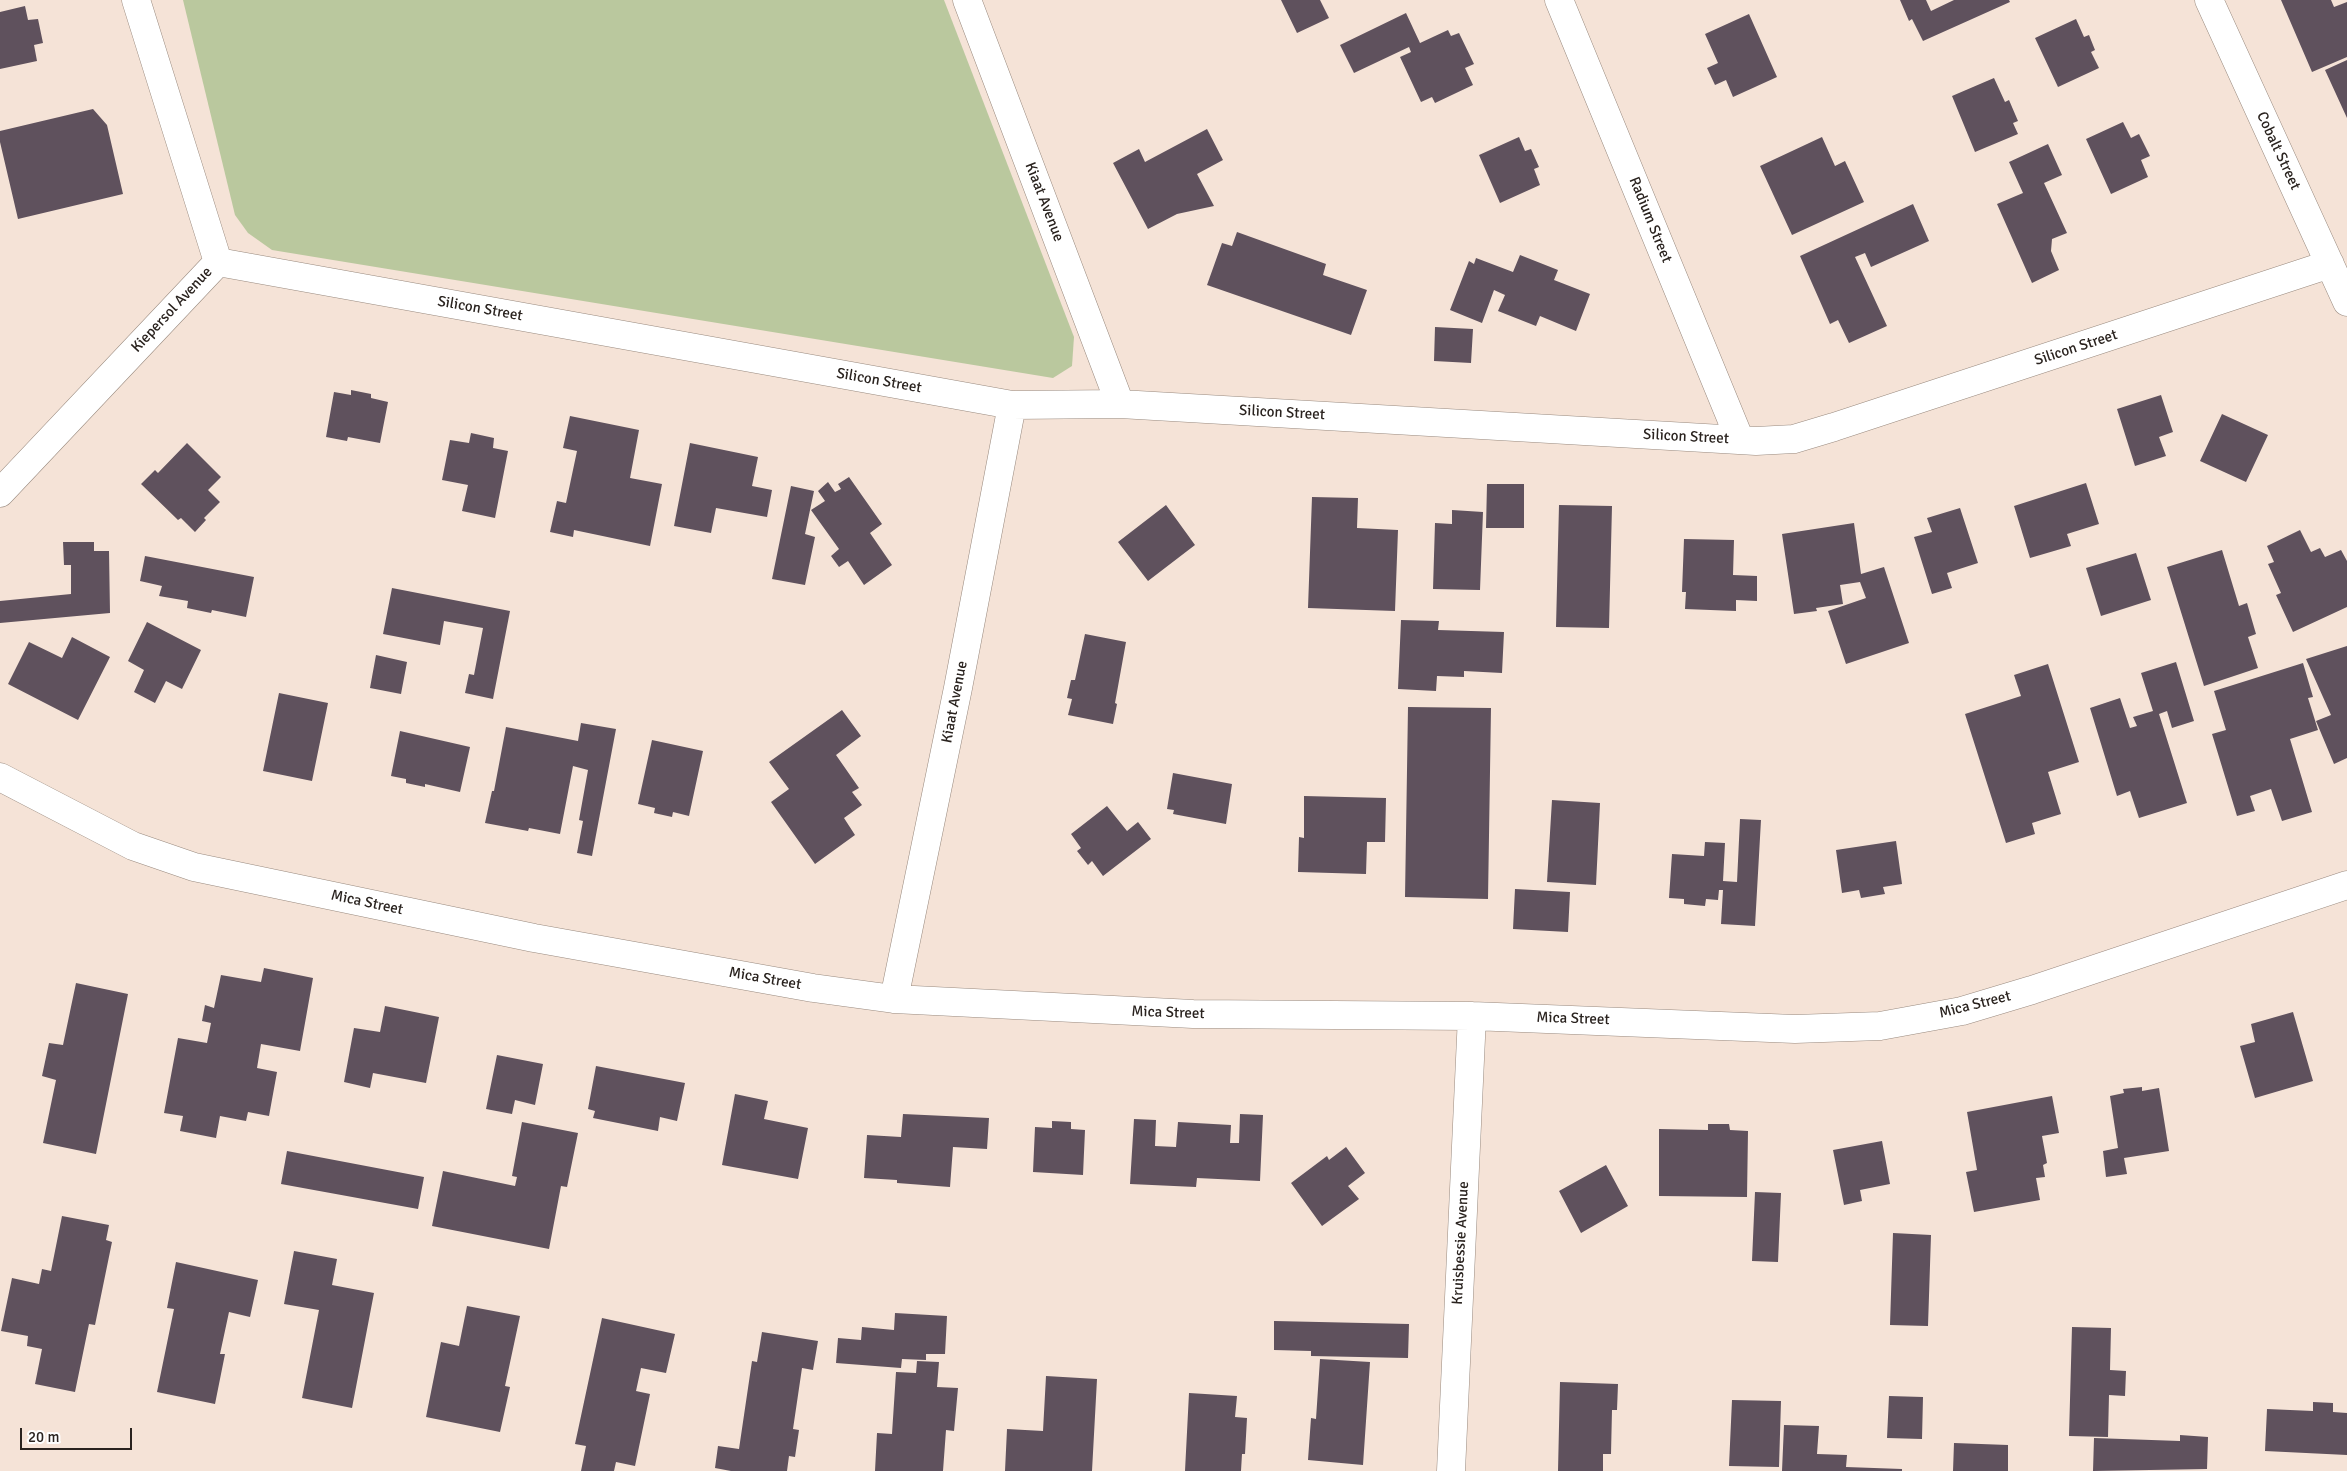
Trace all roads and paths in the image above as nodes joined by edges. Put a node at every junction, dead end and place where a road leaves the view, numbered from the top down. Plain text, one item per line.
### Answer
1 (136, 0) edge
2 (967, 0) edge
3 (1559, 0) edge
4 (2209, 0) edge
5 (218, 262) junction
6 (2330, 264) junction
7 (2347, 302) edge
8 (1120, 404) junction
9 (1012, 405) junction
10 (1740, 440) junction
11 (0, 493) edge
12 (0, 777) edge
13 (2347, 885) edge
14 (894, 998) junction
15 (1472, 1016) junction
16 (1451, 1471) edge

1 - 5 street, Kiepersol Avenue
2 - 8 street, Kiaat Avenue
3 - 10 street, Radium Street
4 - 6 street, Cobalt Street
5 - 9 street, Silicon Street
5 - 11 street, Kiepersol Avenue
6 - 7 street, Cobalt Street
6 - 10 street, Silicon Street
8 - 9 street, Silicon Street
8 - 10 street, Silicon Street
9 - 14 street, Kiaat Avenue
12 - 14 street, Mica Street
13 - 15 street, Mica Street
14 - 15 street, Mica Street
15 - 16 street, Kruisbessie Avenue

